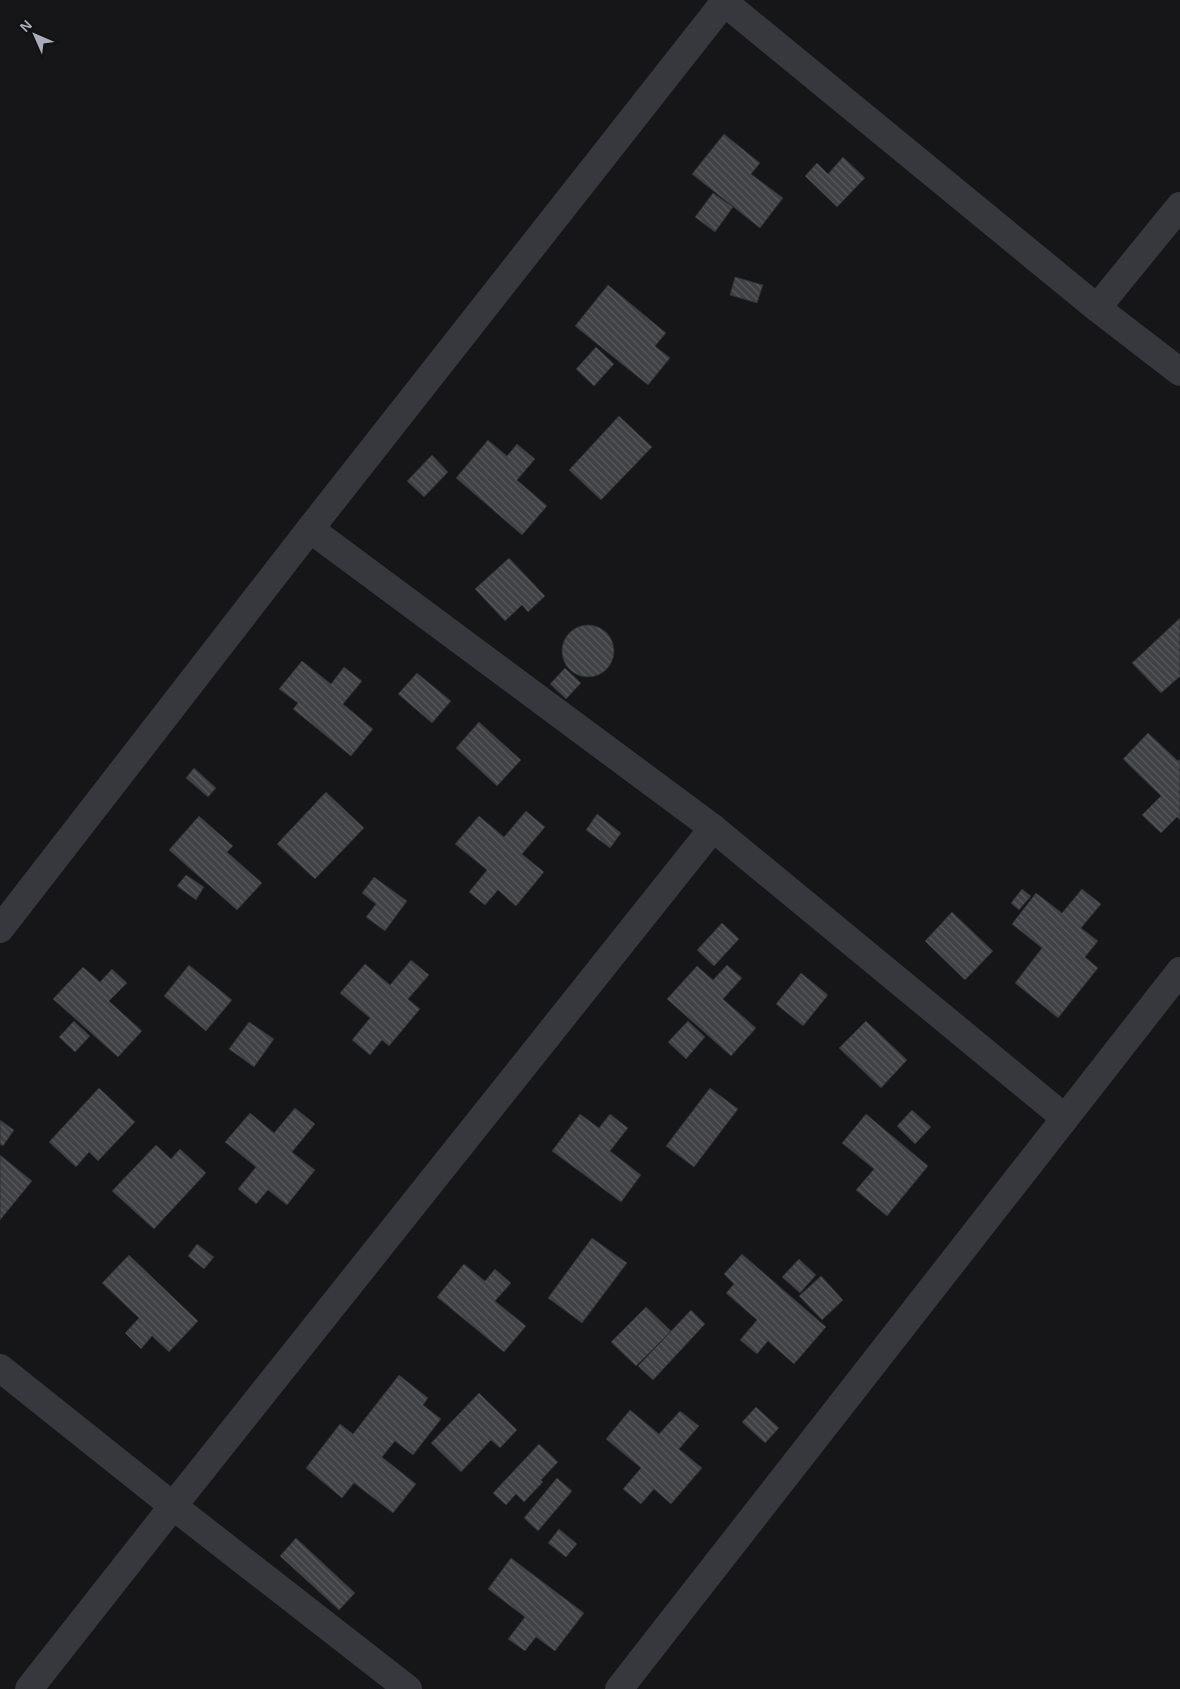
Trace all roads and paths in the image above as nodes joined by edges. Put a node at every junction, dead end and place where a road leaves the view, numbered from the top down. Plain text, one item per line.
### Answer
1 (725, 1) edge
2 (1180, 206) edge
3 (1097, 308) junction
4 (1180, 372) edge
5 (310, 529) junction
6 (713, 828) junction
7 (0, 929) edge
8 (1180, 971) edge
9 (1065, 1118) junction
10 (0, 1368) edge
11 (173, 1506) junction
12 (29, 1689) edge
13 (408, 1689) edge
14 (619, 1689) edge

1 - 3 street
1 - 5 street
2 - 3 street
3 - 4 street
5 - 6 street
5 - 7 street
6 - 9 street
6 - 11 street
8 - 9 street
9 - 14 street
10 - 11 street
11 - 12 street
11 - 13 street

